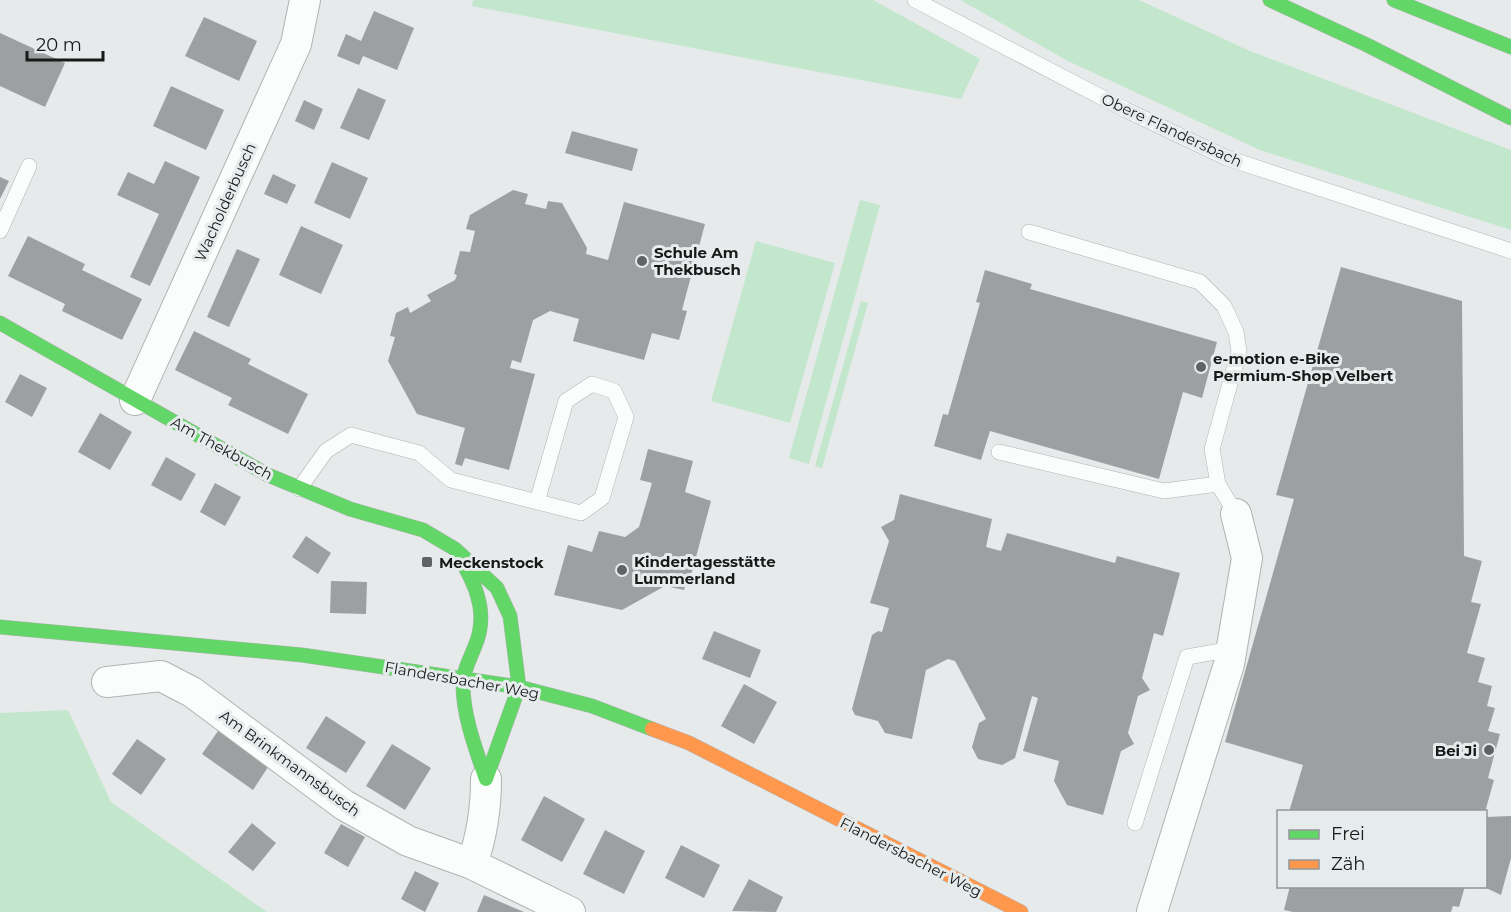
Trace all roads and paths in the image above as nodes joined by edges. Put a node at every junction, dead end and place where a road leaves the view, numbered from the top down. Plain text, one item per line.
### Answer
1 (305, 0) edge
2 (915, 0) edge
3 (1270, 0) edge
4 (1394, 0) edge
5 (1367, 45) junction
6 (1511, 47) edge
7 (1478, 86) dead end
8 (1511, 118) edge
9 (29, 166) dead end
10 (0, 231) edge
11 (1029, 232) dead end
12 (1511, 251) edge
13 (0, 323) edge
14 (135, 400) junction
15 (999, 452) dead end
16 (1218, 484) junction
17 (299, 489) junction
18 (537, 502) junction
19 (1236, 514) joint
20 (455, 549) junction
21 (0, 627) edge
22 (1232, 649) junction
23 (463, 678) junction
24 (107, 682) dead end
25 (519, 687) junction
26 (486, 779) junction
27 (1135, 823) dead end
28 (472, 864) junction
29 (570, 912) edge
30 (1021, 912) edge
31 (1152, 912) edge

1 - 14 street, Wacholderbusch
2 - 12 lane, Obere Flandersbach
3 - 5 main road
4 - 6 main road
5 - 7 main road
5 - 8 main road
9 - 10 lane
11 - 16 lane
13 - 14 main road, Am Thekbusch
14 - 17 main road, Am Thekbusch
15 - 16 lane
16 - 19 lane
17 - 18 lane
17 - 20 main road, Am Thekbusch
18 - 18 lane
19 - 22 street
20 - 23 main road, Am Thekbusch
20 - 25 main road, Am Thekbusch
21 - 23 main road, Flandersbacher Weg
22 - 27 lane
22 - 31 street
23 - 25 main road, Flandersbacher Weg
23 - 26 main road
24 - 28 street, Am Brinkmannsbusch
25 - 26 main road
25 - 30 main road, Flandersbacher Weg
26 - 28 street
28 - 29 street, Am Brinkmannsbusch

